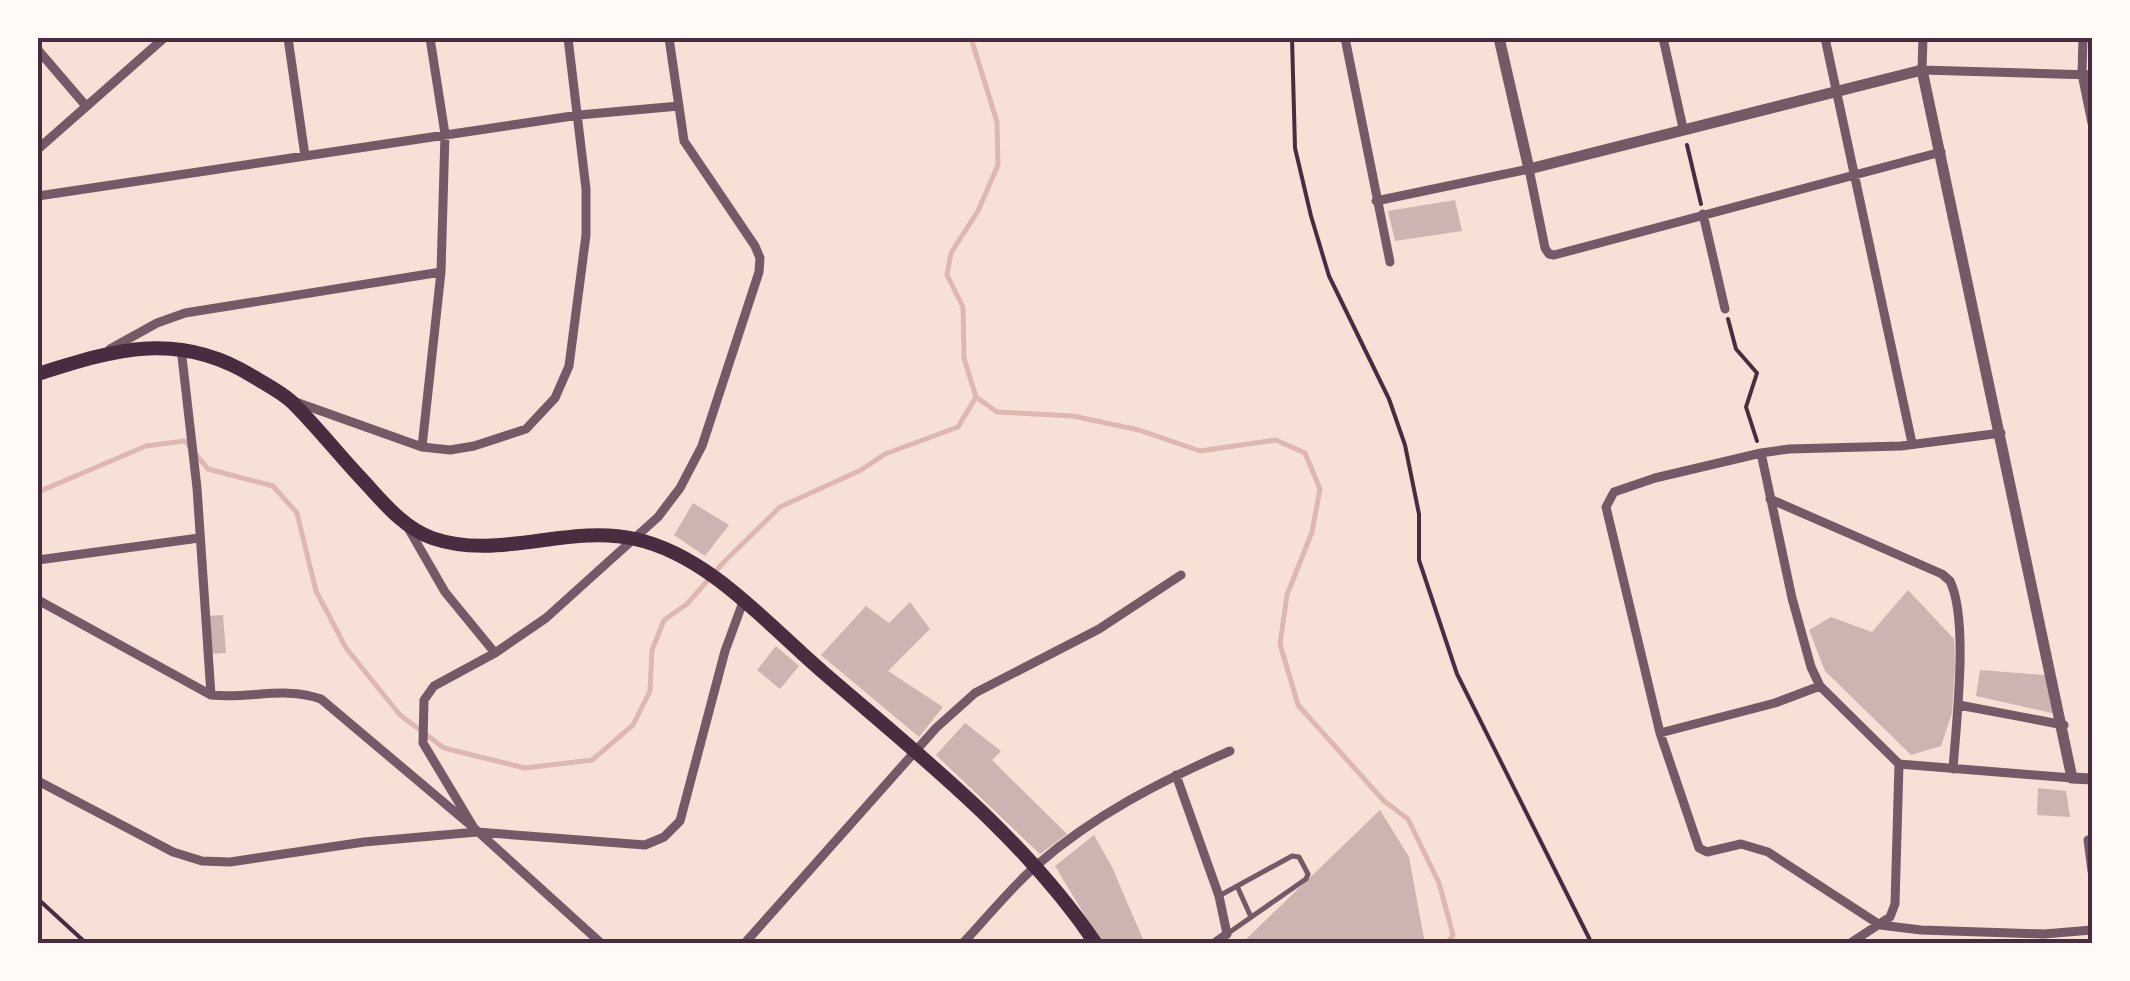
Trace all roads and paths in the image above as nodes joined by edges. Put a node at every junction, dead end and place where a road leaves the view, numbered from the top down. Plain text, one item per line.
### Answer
1 (164, 38) edge
2 (288, 38) edge
3 (430, 38) edge
4 (568, 38) edge
5 (670, 38) edge
6 (1292, 38) edge
7 (1345, 38) edge
8 (1499, 38) edge
9 (1663, 38) edge
10 (1826, 38) edge
11 (1923, 38) edge
12 (2084, 38) edge
13 (38, 50) edge
14 (1922, 70) junction
15 (2087, 75) edge
16 (1836, 90) junction
17 (86, 106) junction
18 (679, 106) junction
19 (579, 114) junction
20 (2092, 122) edge
21 (1683, 128) junction
22 (444, 134) junction
23 (38, 149) edge
24 (1941, 152) junction
25 (306, 156) junction
26 (1529, 169) junction
27 (1854, 175) junction
28 (38, 196) edge
29 (1376, 200) junction
30 (1703, 214) junction
31 (1390, 262) dead end
32 (441, 272) junction
33 (1725, 309) joint
34 (182, 348) junction
35 (102, 354) junction
36 (38, 374) edge
37 (289, 399) junction
38 (2002, 433) junction
39 (1912, 443) junction
40 (422, 447) junction
41 (1760, 453) junction
42 (1770, 500) junction
43 (406, 524) junction
44 (199, 538) junction
45 (634, 539) junction
46 (38, 560) edge
47 (1181, 576) dead end
48 (38, 600) edge
49 (740, 600) junction
50 (494, 654) junction
51 (1820, 686) junction
52 (212, 695) junction
53 (1959, 706) junction
54 (2064, 725) junction
55 (1660, 733) junction
56 (915, 751) junction
57 (1230, 752) dead end
58 (1899, 764) junction
59 (1952, 770) junction
60 (1176, 775) junction
61 (2072, 778) junction
62 (2092, 780) edge
63 (38, 781) edge
64 (476, 830) junction
65 (2088, 840) dead end
66 (1036, 865) junction
67 (2092, 870) edge
68 (1237, 886) junction
69 (1219, 896) junction
70 (38, 898) edge
71 (1250, 917) junction
72 (1880, 925) junction
73 (2092, 930) edge
74 (1227, 934) junction
75 (87, 944) edge
76 (602, 944) edge
77 (744, 944) edge
78 (962, 944) edge
79 (1096, 944) edge
80 (1213, 944) edge
81 (1592, 944) edge
82 (1849, 944) edge

1 - 17 street
2 - 25 street
3 - 22 street
4 - 19 street
5 - 18 street
6 - 81 path
7 - 29 street
8 - 26 street
9 - 21 street
10 - 16 street
11 - 14 street
12 - 15 street
13 - 17 street
14 - 15 street
14 - 16 street
14 - 24 street
15 - 20 street
16 - 21 street
16 - 27 street
17 - 23 street
18 - 19 street
18 - 45 street
19 - 22 street
19 - 40 street
21 - 26 street
21 - 30 path
22 - 25 street
22 - 32 street
24 - 27 street
24 - 38 street
25 - 28 street
26 - 29 street
26 - 30 street
27 - 30 street
27 - 39 street
29 - 31 street
30 - 33 street
32 - 35 street
32 - 40 street
33 - 41 path
34 - 35 main road
34 - 37 main road
34 - 44 street
35 - 36 main road
37 - 40 street
37 - 43 main road
38 - 39 street
38 - 54 street
39 - 41 street
41 - 42 street
41 - 55 street
42 - 51 street
42 - 53 street
43 - 45 main road
43 - 50 street
44 - 46 street
44 - 52 street
45 - 49 main road
45 - 50 street
47 - 56 street
48 - 52 street
49 - 56 main road
49 - 64 street
50 - 64 street
51 - 55 street
51 - 58 street
52 - 64 street
53 - 54 street
53 - 59 street
54 - 61 street
55 - 72 street
56 - 66 main road
56 - 77 street
57 - 60 street
58 - 59 street
58 - 72 street
59 - 61 street
60 - 66 street
60 - 69 street
61 - 62 street
63 - 64 street
64 - 76 street
65 - 67 street
66 - 78 street
66 - 79 main road
68 - 69 lane
68 - 71 lane
68 - 71 lane
69 - 74 street
70 - 75 path
71 - 74 lane
72 - 73 street
72 - 82 street
74 - 80 street

